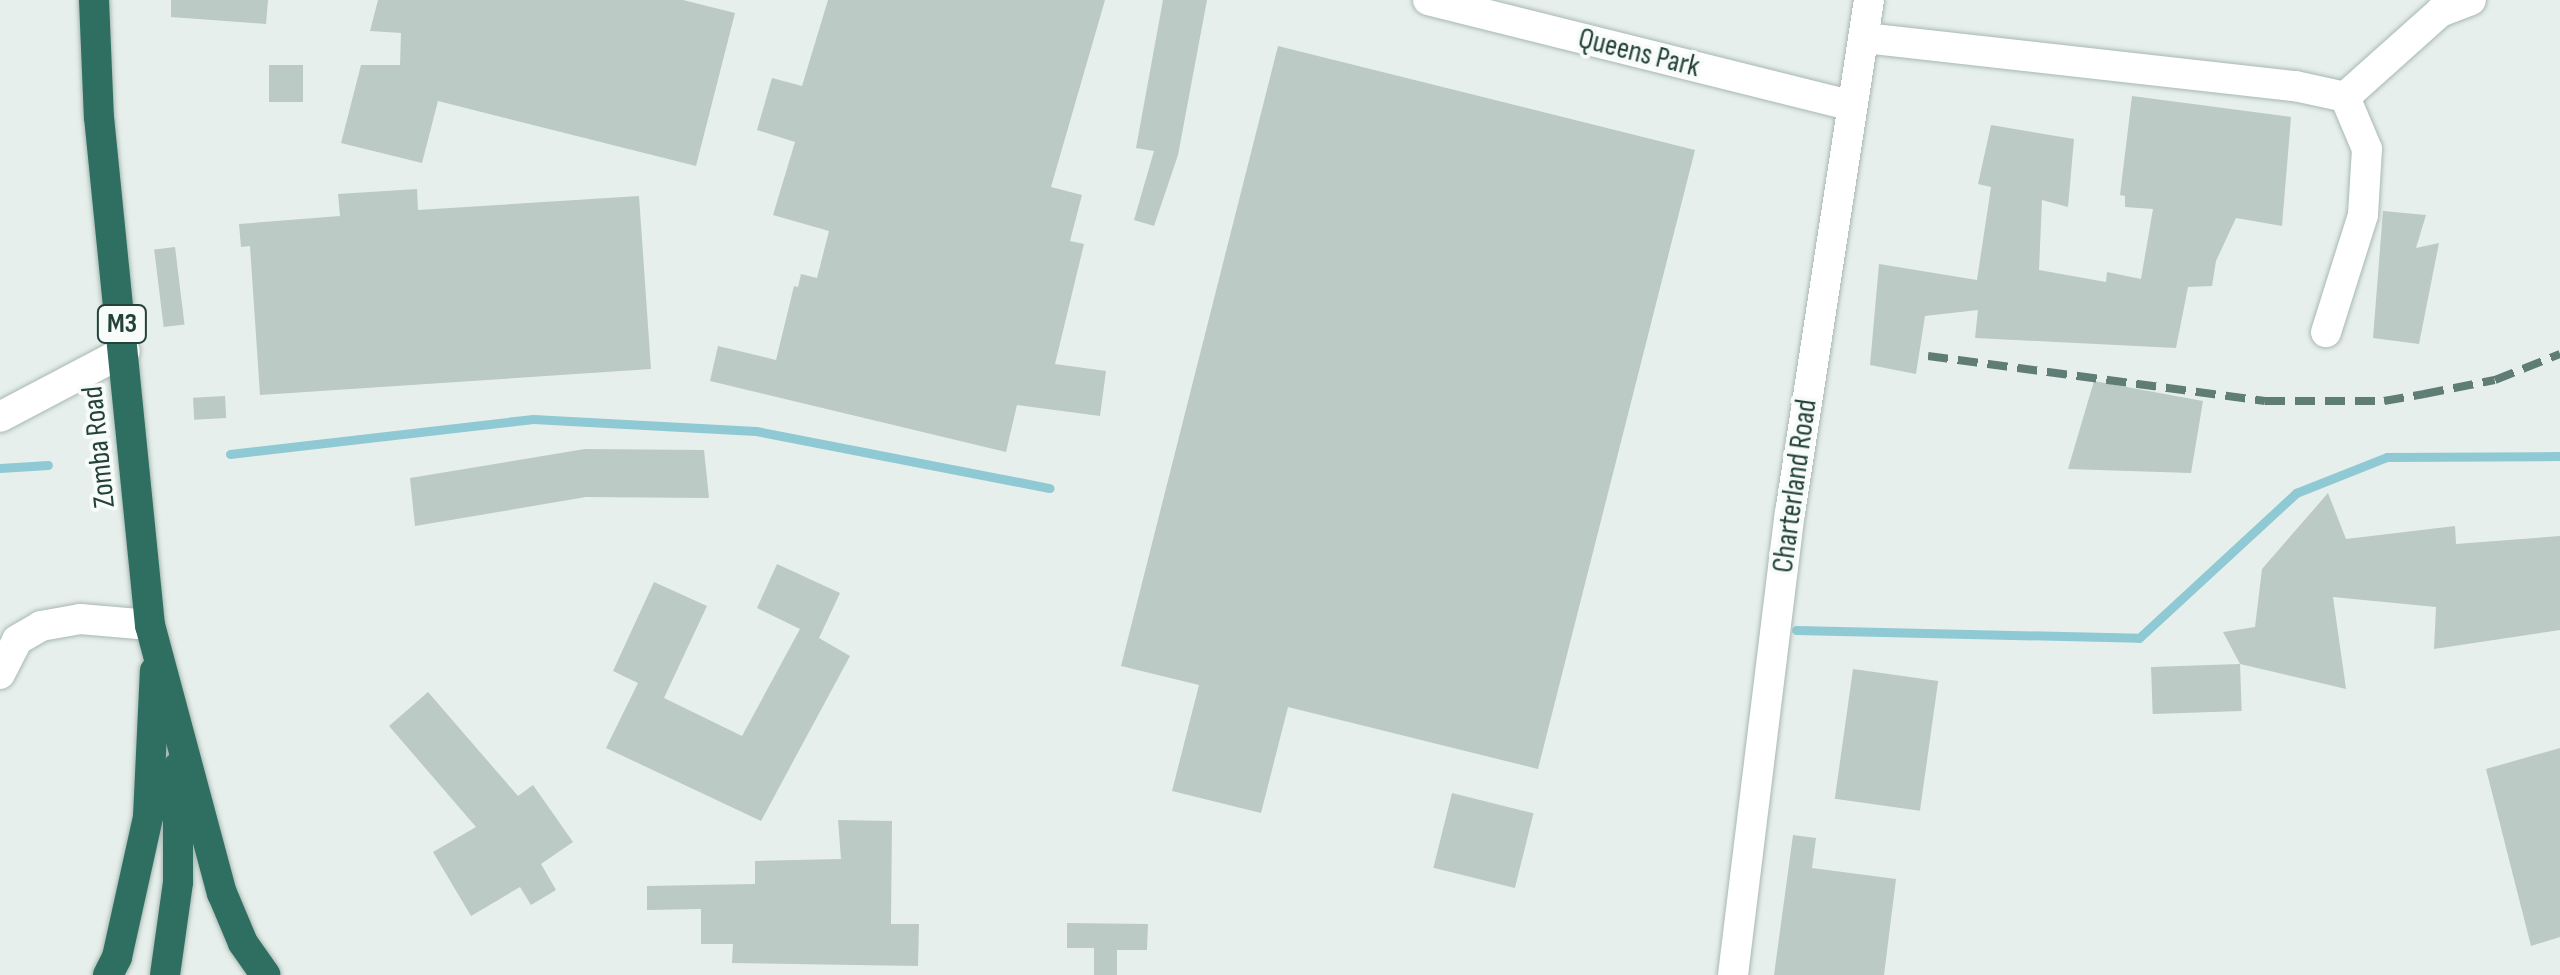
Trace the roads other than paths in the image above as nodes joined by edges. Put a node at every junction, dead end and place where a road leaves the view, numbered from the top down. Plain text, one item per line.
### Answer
1 (94, 0) edge
2 (1428, 0) edge
3 (1869, 0) edge
4 (2471, 0) edge
5 (1865, 38) junction
6 (2345, 97) junction
7 (1849, 105) junction
8 (2326, 332) dead end
9 (124, 351) junction
10 (0, 417) edge
11 (153, 637) junction
12 (0, 674) edge
13 (178, 724) junction
14 (108, 975) edge
15 (164, 975) edge
16 (265, 975) edge
17 (1734, 975) edge

1 - 9 highway, Zomba Road / M3
2 - 7 street, Queens Park
3 - 5 street, Charterland Road
4 - 6 street
5 - 6 street
5 - 7 street, Charterland Road
6 - 8 street
7 - 17 street, Charterland Road
9 - 10 street
9 - 11 highway, Zomba Road / M3
11 - 12 street
11 - 13 highway, M3
11 - 14 highway
13 - 15 highway, M3
13 - 16 highway, M3

